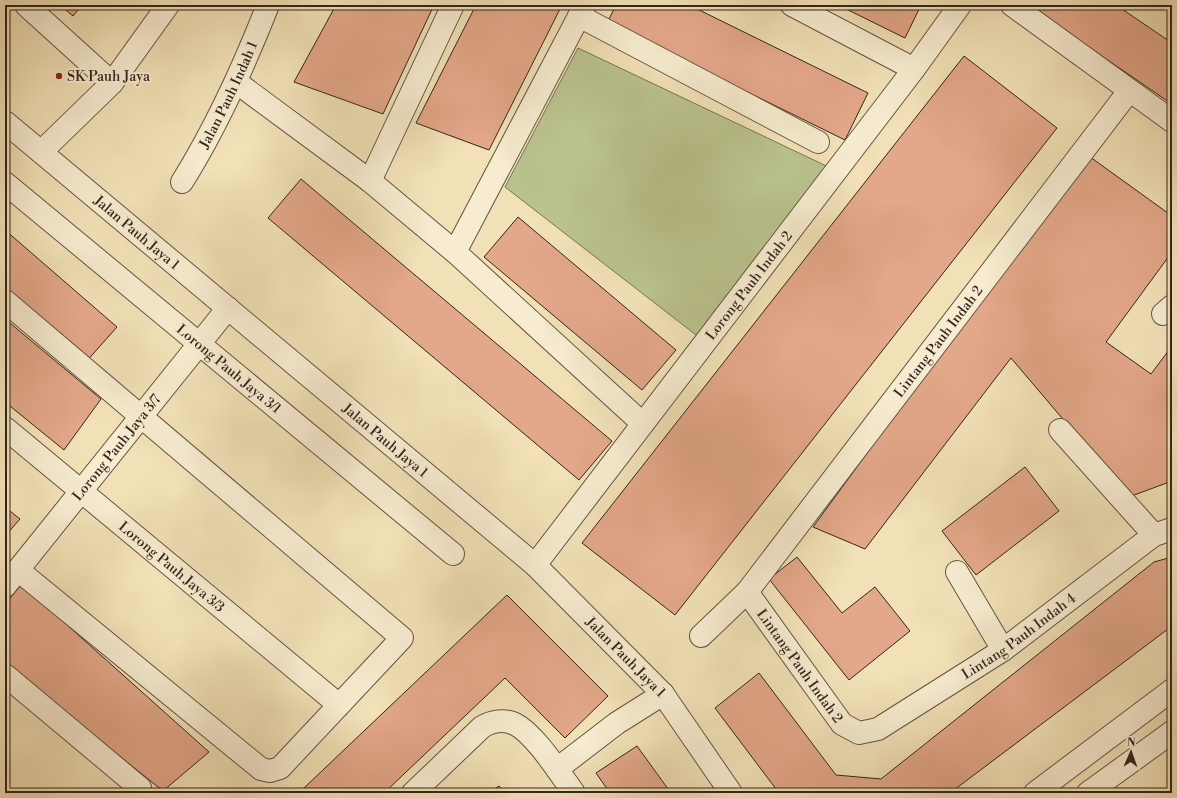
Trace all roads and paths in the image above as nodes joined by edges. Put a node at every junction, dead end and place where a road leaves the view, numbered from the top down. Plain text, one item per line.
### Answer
1 (26, 5) edge
2 (168, 5) edge
3 (268, 5) edge
4 (453, 5) edge
5 (792, 5) edge
6 (960, 5) edge
7 (1012, 5) edge
8 (582, 11) edge
9 (914, 69) junction
10 (112, 82) junction
11 (236, 82) junction
12 (1128, 91) junction
13 (1172, 121) edge
14 (5, 122) edge
15 (818, 142) dead end
16 (41, 152) junction
17 (370, 181) junction
18 (182, 182) dead end
19 (5, 183) edge
20 (455, 252) junction
21 (5, 301) edge
22 (228, 308) junction
23 (199, 344) junction
24 (142, 416) junction
25 (642, 423) junction
26 (1060, 430) dead end
27 (6, 431) edge
28 (81, 491) junction
29 (1163, 532) edge
30 (453, 554) dead end
31 (535, 565) junction
32 (957, 572) dead end
33 (12, 578) edge
34 (747, 592) junction
35 (701, 636) dead end
36 (1002, 650) junction
37 (5, 675) edge
38 (1172, 690) edge
39 (663, 694) junction
40 (339, 705) junction
41 (1172, 732) edge
42 (860, 733) joint
43 (557, 769) junction
44 (140, 788) dead end
45 (413, 793) edge
46 (574, 793) edge
47 (731, 793) edge
48 (1035, 793) edge
49 (1088, 793) edge

1 - 10 street
2 - 10 street
3 - 11 street, Jalan Pauh Indah 1
4 - 17 street
5 - 9 street
6 - 9 street, Lorong Pauh Indah 2
7 - 12 street
8 - 15 street
8 - 20 street
9 - 25 street, Lorong Pauh Indah 2
10 - 16 street
11 - 17 street
11 - 18 street, Jalan Pauh Indah 1
12 - 13 street
12 - 34 street, Lintang Pauh Indah 2
14 - 16 street, Jalan Pauh Jaya 1
16 - 22 street, Jalan Pauh Jaya 1
17 - 20 street
19 - 23 street, Lorong Pauh Jaya 3/1
20 - 25 street
21 - 24 street
22 - 23 street, Lorong Pauh Jaya 3/7
22 - 31 street, Jalan Pauh Jaya 1
23 - 24 street, Lorong Pauh Jaya 3/7
23 - 30 street, Lorong Pauh Jaya 3/1
24 - 28 street, Lorong Pauh Jaya 3/7
24 - 40 street
25 - 31 street, Lorong Pauh Indah 2
26 - 29 street
27 - 28 street, Lorong Pauh Jaya 3/3
28 - 33 street, Lorong Pauh Jaya 3/7
28 - 40 street, Lorong Pauh Jaya 3/3
29 - 36 street, Lintang Pauh Indah 4
31 - 39 street, Jalan Pauh Jaya 1
32 - 36 street
33 - 40 street
34 - 35 street, Lintang Pauh Indah 2
34 - 42 street, Lintang Pauh Indah 2
36 - 42 street, Lintang Pauh Indah 4
37 - 44 street
38 - 48 street
39 - 43 street
39 - 47 street, Jalan Pauh Jaya 1
41 - 49 street
43 - 45 street
43 - 46 street

